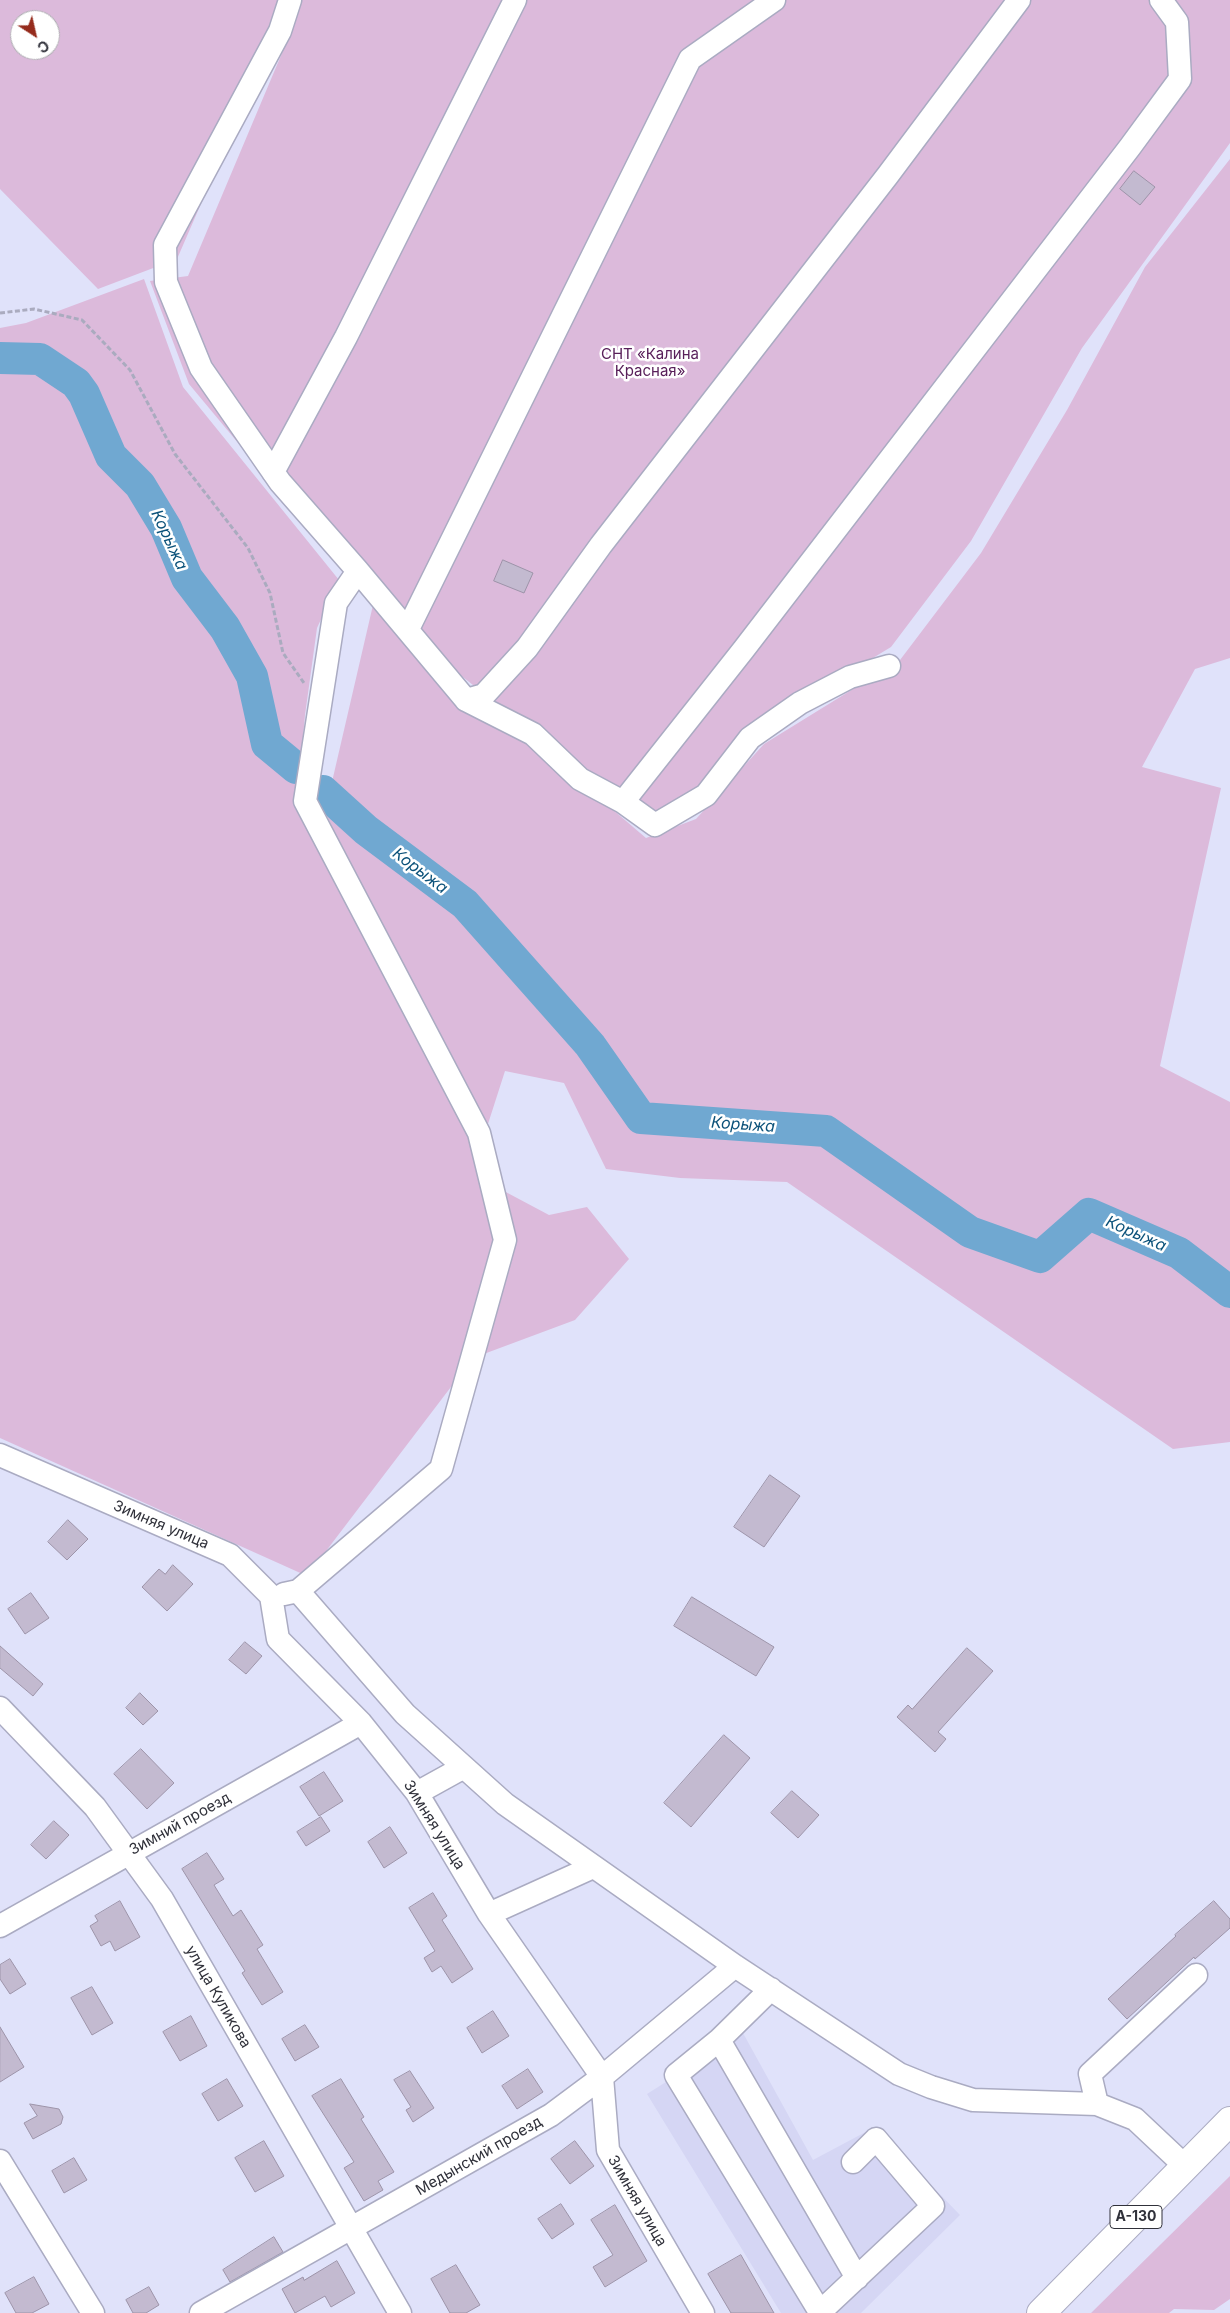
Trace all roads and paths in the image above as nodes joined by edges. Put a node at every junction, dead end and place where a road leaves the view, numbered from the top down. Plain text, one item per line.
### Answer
1 (290, 0) edge
2 (515, 0) edge
3 (774, 0) edge
4 (1019, 0) edge
5 (1162, 0) edge
6 (0, 313) edge
7 (273, 472) junction
8 (358, 571) junction
9 (408, 629) junction
10 (889, 666) dead end
11 (466, 700) junction
12 (320, 706) junction
13 (623, 802) junction
14 (0, 1456) edge
15 (298, 1591) junction
16 (271, 1596) junction
17 (0, 1708) edge
18 (361, 1723) junction
19 (464, 1767) junction
20 (417, 1793) junction
21 (129, 1852) junction
22 (593, 1867) junction
23 (490, 1914) junction
24 (0, 1926) edge
25 (735, 1966) junction
26 (1196, 1975) dead end
27 (770, 1989) junction
28 (719, 2040) junction
29 (602, 2077) junction
30 (1097, 2104) junction
31 (1230, 2121) edge
32 (0, 2161) edge
33 (853, 2162) dead end
34 (1185, 2166) junction
35 (352, 2229) junction
36 (857, 2278) junction
37 (93, 2313) edge
38 (201, 2313) edge
39 (400, 2313) edge
40 (703, 2313) edge
41 (1041, 2313) edge

1 - 7 street
2 - 7 street
3 - 9 street
4 - 11 street
5 - 13 street
6 - 12 path
7 - 8 street
8 - 9 street
8 - 12 street
9 - 11 street
10 - 13 street
11 - 13 street
12 - 15 street
14 - 16 street, Зимняя улица
15 - 16 street
15 - 19 street
16 - 18 street, Зимняя улица
17 - 21 street, улица Куликова
18 - 20 street, Зимняя улица
18 - 21 street, Зимний проезд
19 - 20 street
19 - 22 street
20 - 23 street, Зимняя улица
21 - 24 street, Зимний проезд
21 - 35 street, улица Куликова
22 - 23 street
22 - 25 street
23 - 29 street, Зимняя улица
25 - 27 street
25 - 29 street, Медынский проезд
26 - 30 street
27 - 28 street
27 - 30 street
28 - 36 street
28 - 36 street
29 - 35 street, Медынский проезд
29 - 40 street, Зимняя улица
30 - 34 street
31 - 34 main road, А-130
32 - 37 street
33 - 36 street
34 - 41 main road, А-130
35 - 38 street, Медынский проезд
35 - 39 street, улица Куликова

